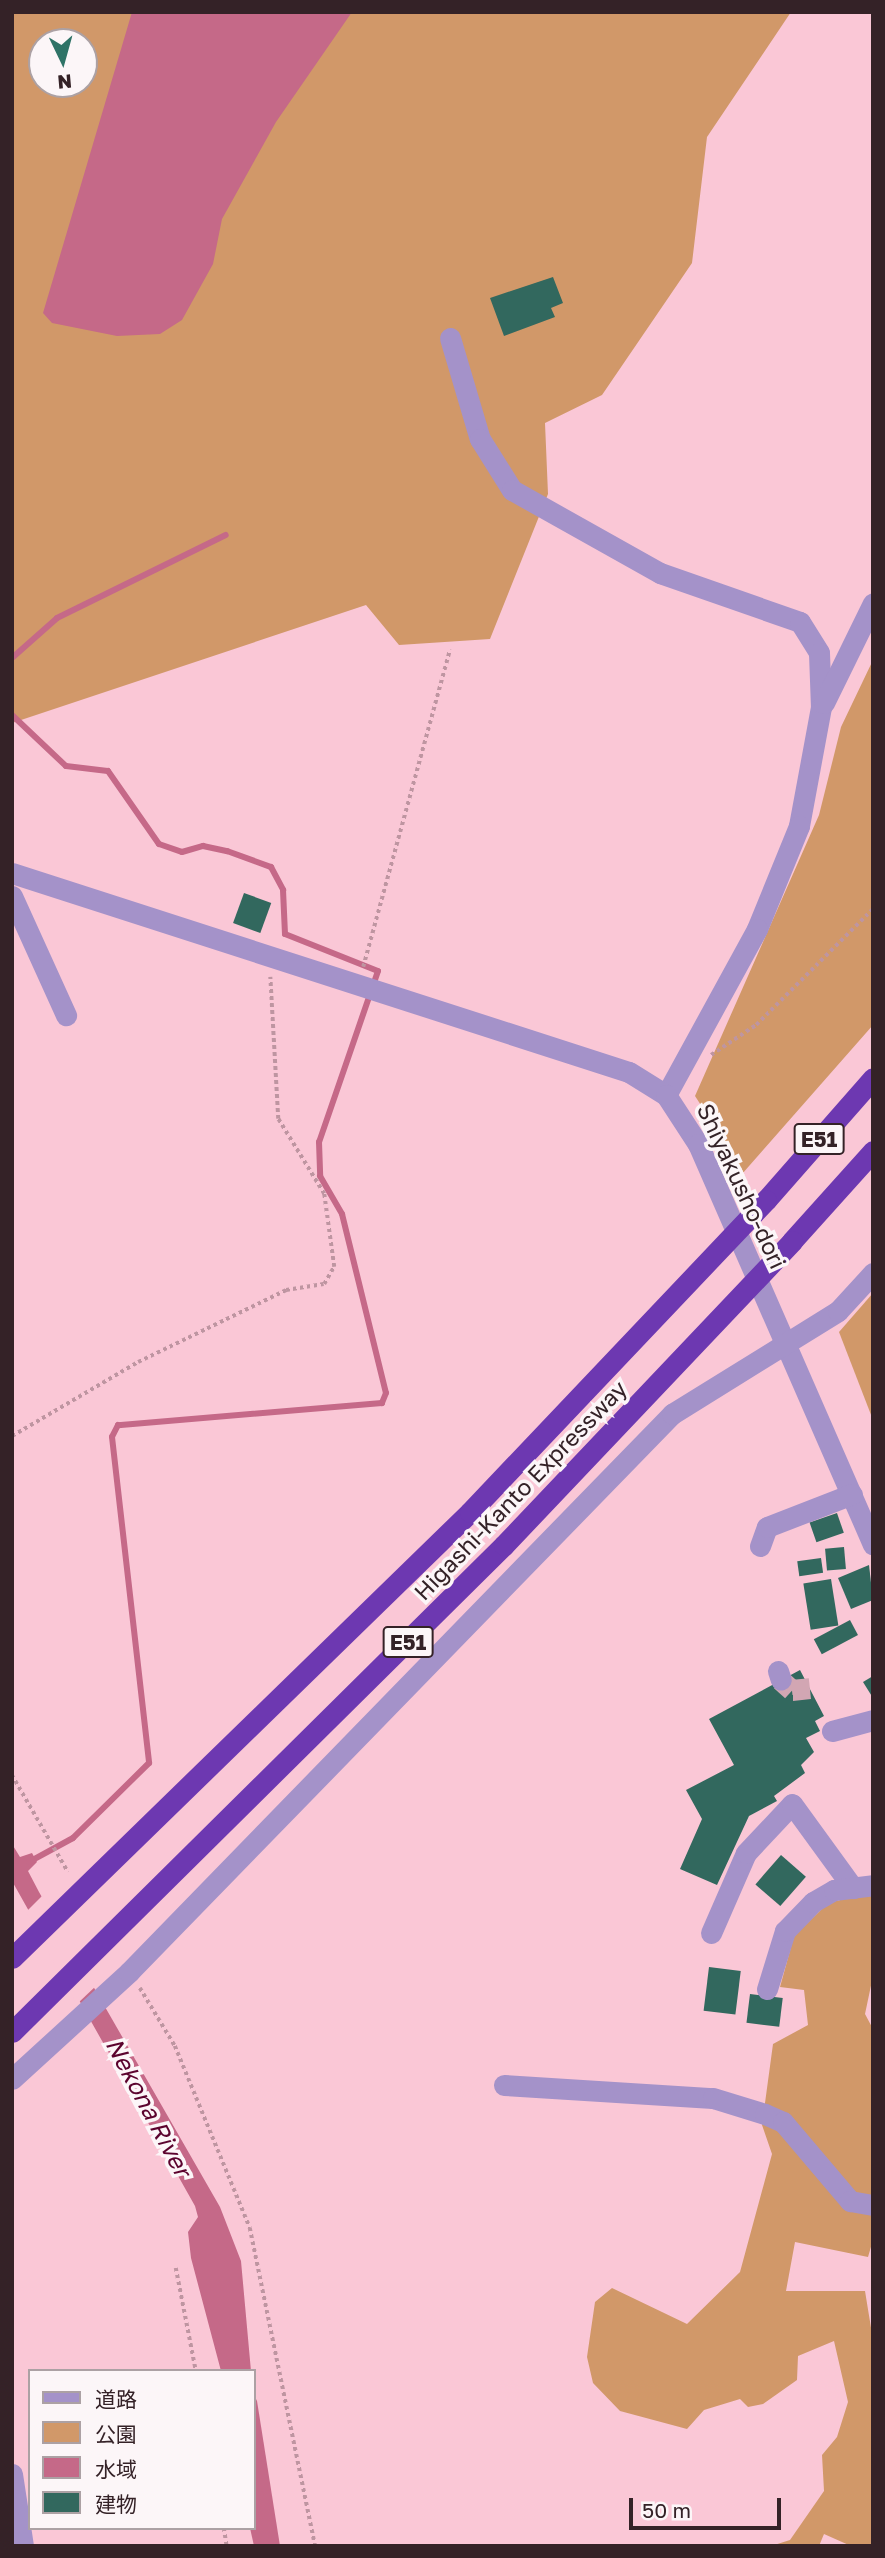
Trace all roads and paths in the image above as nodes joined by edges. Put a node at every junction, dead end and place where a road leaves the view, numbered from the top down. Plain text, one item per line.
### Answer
1 (450, 338) dead end
2 (873, 603) edge
3 (450, 650) dead end
4 (821, 707) junction
5 (12, 873) edge
6 (12, 896) edge
7 (873, 909) edge
8 (270, 961) junction
9 (364, 991) junction
10 (66, 1015) dead end
11 (689, 1063) junction
12 (873, 1078) edge
13 (666, 1095) junction
14 (873, 1151) edge
15 (873, 1273) edge
16 (789, 1341) junction
17 (12, 1436) edge
18 (852, 1494) junction
19 (873, 1544) edge
20 (760, 1546) dead end
21 (873, 1720) edge
22 (832, 1731) dead end
23 (12, 1775) edge
24 (68, 1872) dead end
25 (863, 1886) edge
26 (711, 1933) dead end
27 (12, 1958) edge
28 (124, 1976) junction
29 (767, 1989) dead end
30 (12, 2032) edge
31 (13, 2076) edge
32 (504, 2085) dead end
33 (873, 2205) edge
34 (176, 2268) dead end
35 (196, 2369) edge
36 (12, 2474) edge
37 (23, 2546) edge
38 (314, 2546) edge

1 - 4 street
2 - 4 street
3 - 9 path
4 - 11 street
5 - 8 street, Shiyakusho-dori
6 - 10 street
7 - 11 path
8 - 9 street, Shiyakusho-dori
8 - 17 path
9 - 13 street, Shiyakusho-dori
11 - 13 street
12 - 27 highway, Higashi-Kanto Expressway / E51, bridge
13 - 16 street, Shiyakusho-dori
14 - 30 highway, Higashi-Kanto Expressway / E51, bridge
15 - 16 street
16 - 18 street, Shiyakusho-dori
16 - 28 street
18 - 19 street, Shiyakusho-dori
18 - 20 street
21 - 22 street
23 - 24 path
25 - 26 street
25 - 29 street
28 - 31 street
28 - 38 path
32 - 33 street
34 - 35 path
36 - 37 street

